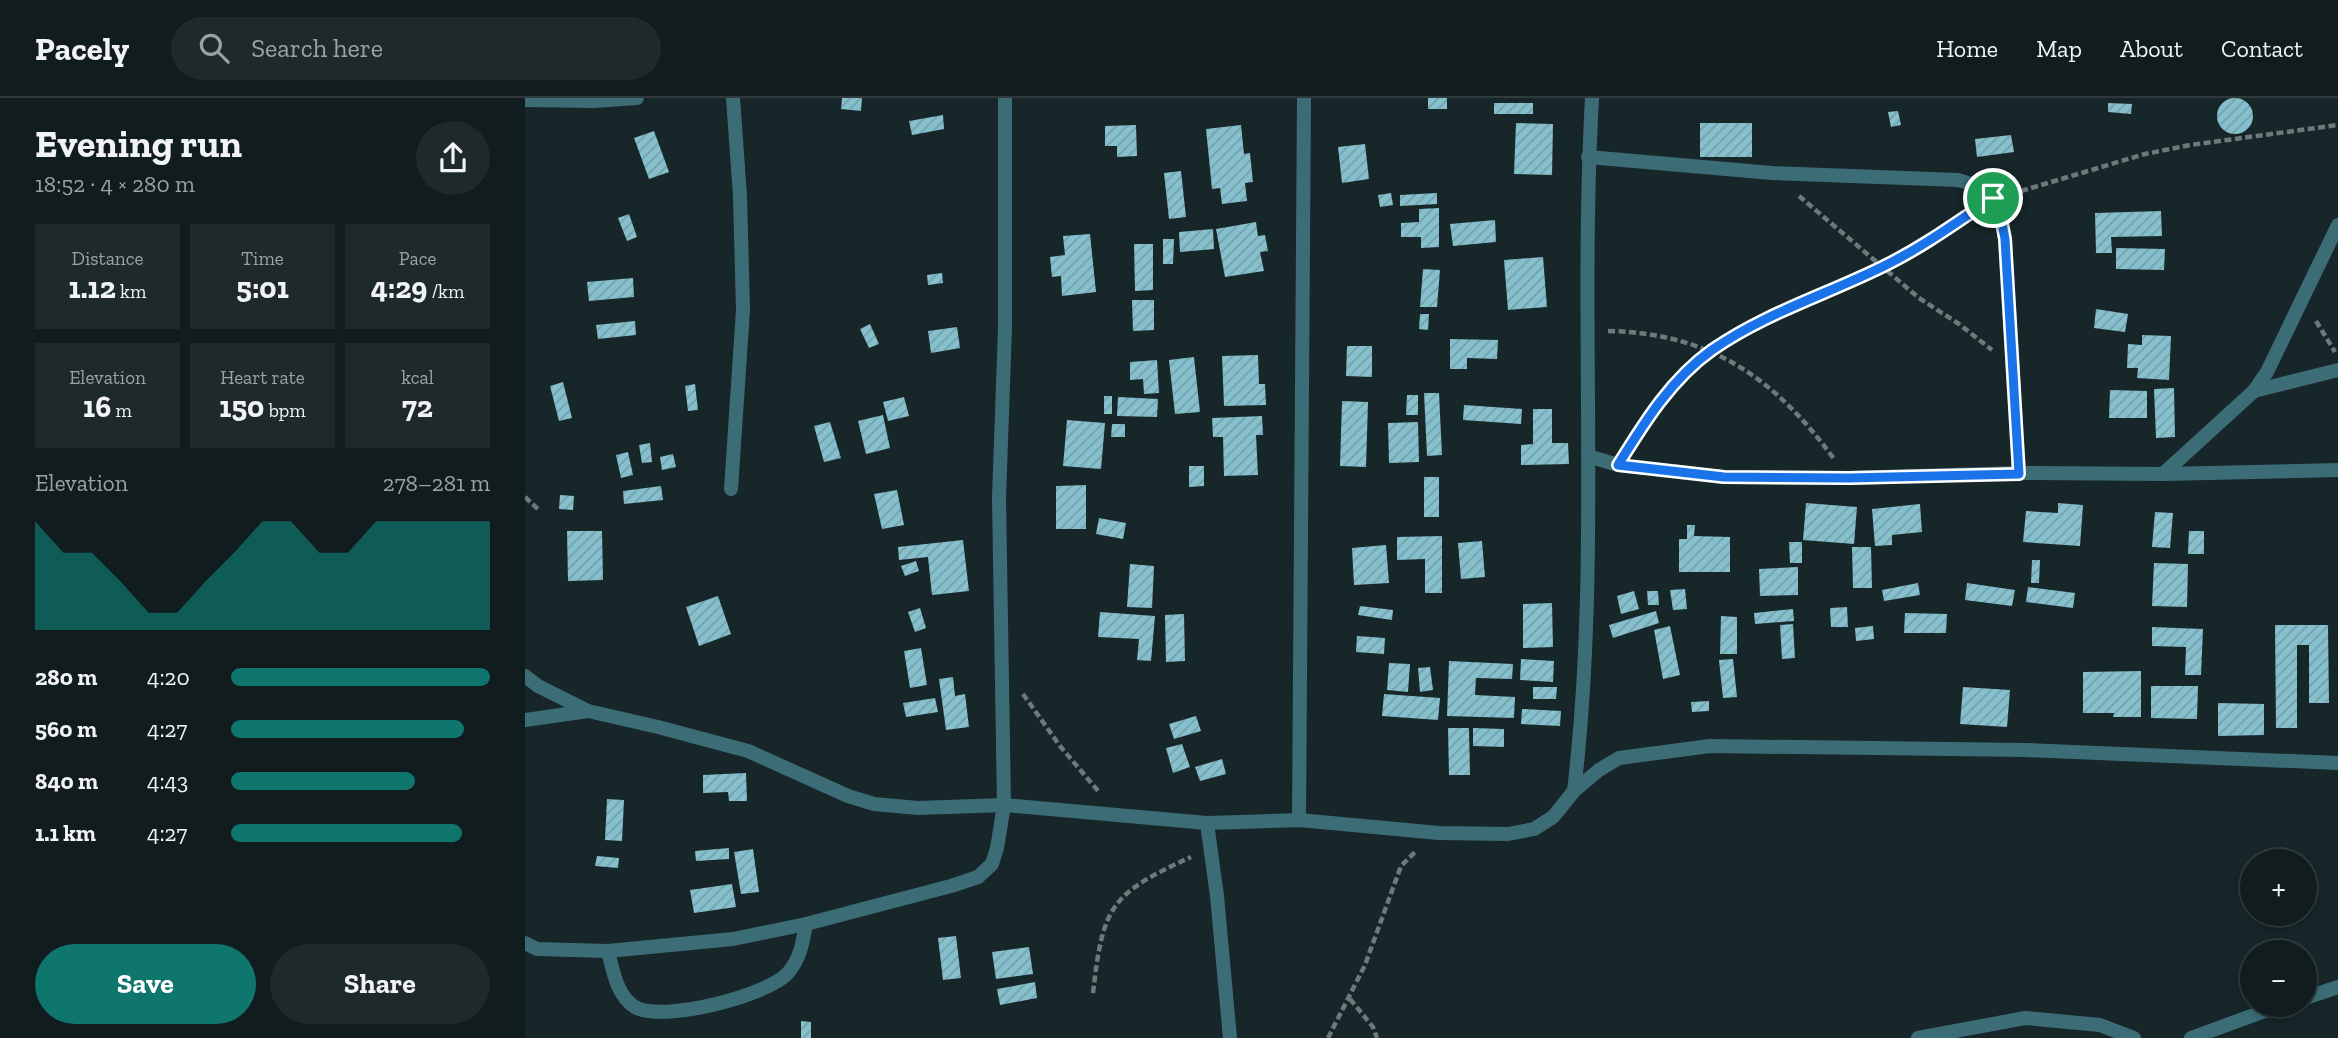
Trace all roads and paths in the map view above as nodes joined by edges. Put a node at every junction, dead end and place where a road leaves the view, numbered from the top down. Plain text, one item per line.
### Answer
1 (637, 98) edge
2 (733, 98) edge
3 (1005, 98) edge
4 (1304, 98) edge
5 (1592, 98) edge
6 (525, 100) edge
7 (2338, 125) edge
8 (1588, 157) junction
9 (1772, 173) junction
10 (1993, 198) junction
11 (2338, 226) edge
12 (1882, 267) junction
13 (2302, 299) junction
14 (1586, 331) junction
15 (1711, 350) junction
16 (2338, 357) edge
17 (2013, 367) junction
18 (2338, 370) edge
19 (2254, 391) junction
20 (1588, 456) junction
21 (1618, 465) junction
22 (2338, 470) edge
23 (2019, 474) junction
24 (2163, 474) junction
25 (1849, 478) junction
26 (731, 489) dead end
27 (525, 497) edge
28 (540, 511) dead end
29 (525, 676) edge
30 (1020, 689) dead end
31 (588, 711) junction
32 (525, 720) edge
33 (2338, 763) edge
34 (1574, 791) junction
35 (1004, 806) junction
36 (1122, 816) junction
37 (1299, 820) junction
38 (1207, 823) junction
39 (1439, 833) junction
40 (1211, 848) junction
41 (806, 924) junction
42 (525, 943) edge
43 (608, 951) junction
44 (2338, 987) edge
45 (1093, 993) dead end
46 (2317, 994) edge
47 (1349, 999) junction
48 (2248, 1017) edge
49 (1230, 1038) edge
50 (1328, 1038) edge
51 (1377, 1038) edge
52 (1918, 1038) edge
53 (2134, 1038) edge
54 (2191, 1038) edge

1 - 6 street
2 - 26 street
3 - 35 street
4 - 37 street
5 - 8 street
7 - 10 path
8 - 9 street
8 - 14 street
9 - 10 street
9 - 12 path
10 - 12 path
10 - 17 street
11 - 13 street
12 - 15 path
12 - 17 path
13 - 16 path
13 - 19 street
14 - 15 path
14 - 20 street
15 - 21 path
15 - 25 path
17 - 23 street
18 - 19 street
19 - 24 street
20 - 21 street
20 - 34 street
21 - 25 street
22 - 24 street
23 - 24 street
23 - 25 street
27 - 28 path
29 - 31 street
30 - 36 path
31 - 32 street
31 - 35 street
33 - 34 street
34 - 39 street
35 - 36 street
35 - 41 street
36 - 38 street
37 - 38 street
37 - 39 street
38 - 40 street
39 - 47 path
40 - 45 path
40 - 49 street
41 - 43 street
41 - 43 street
42 - 43 street
44 - 46 street
47 - 50 path
47 - 51 path
48 - 54 street
52 - 53 street

